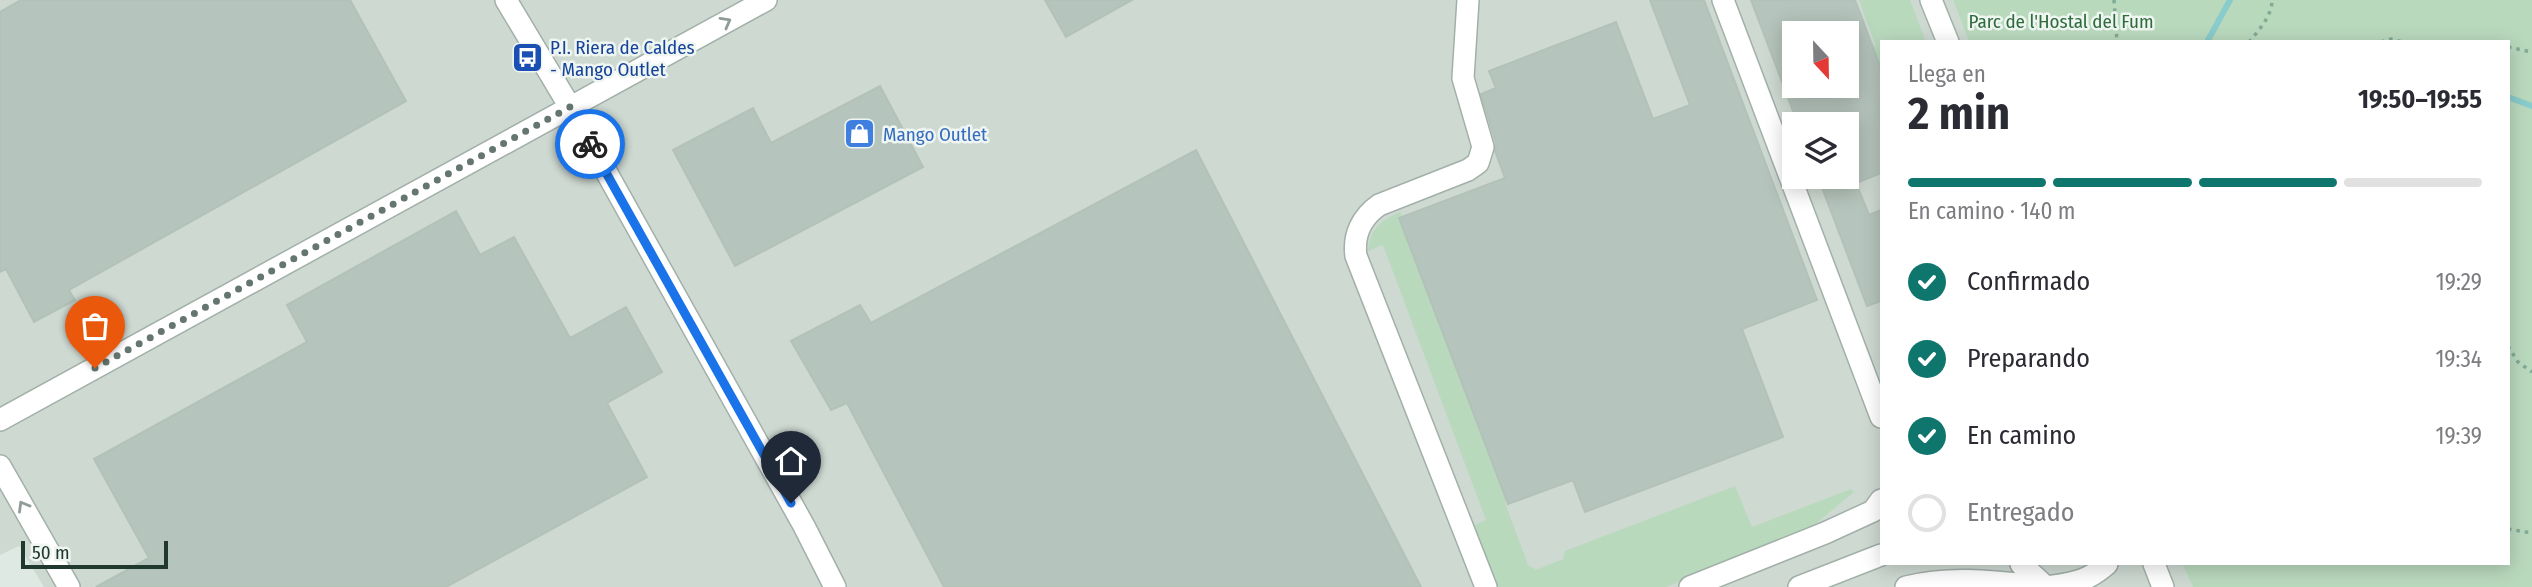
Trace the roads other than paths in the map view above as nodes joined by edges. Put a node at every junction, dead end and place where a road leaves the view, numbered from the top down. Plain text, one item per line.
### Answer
1 (506, 0) edge
2 (766, 0) edge
3 (1468, 0) edge
4 (1723, 0) edge
5 (1931, 0) edge
6 (1947, 40) edge
7 (570, 107) junction
8 (1880, 414) edge
9 (0, 420) edge
10 (0, 466) edge
11 (1880, 501) edge
12 (1880, 555) edge
13 (2022, 565) edge
14 (2106, 565) edge
15 (2154, 565) edge
16 (69, 587) edge
17 (835, 587) edge
18 (1486, 587) edge
19 (1690, 587) edge
20 (1799, 587) edge
21 (1906, 587) edge
22 (2046, 587) edge
23 (2162, 587) edge

1 - 7 street
7 -> 2 street
3 - 18 street
4 - 8 street
5 - 6 street
7 - 9 street
7 - 17 street
16 -> 10 street
11 - 19 street
12 - 20 street
13 - 22 street
14 - 22 street
15 - 23 street
21 - 22 street

